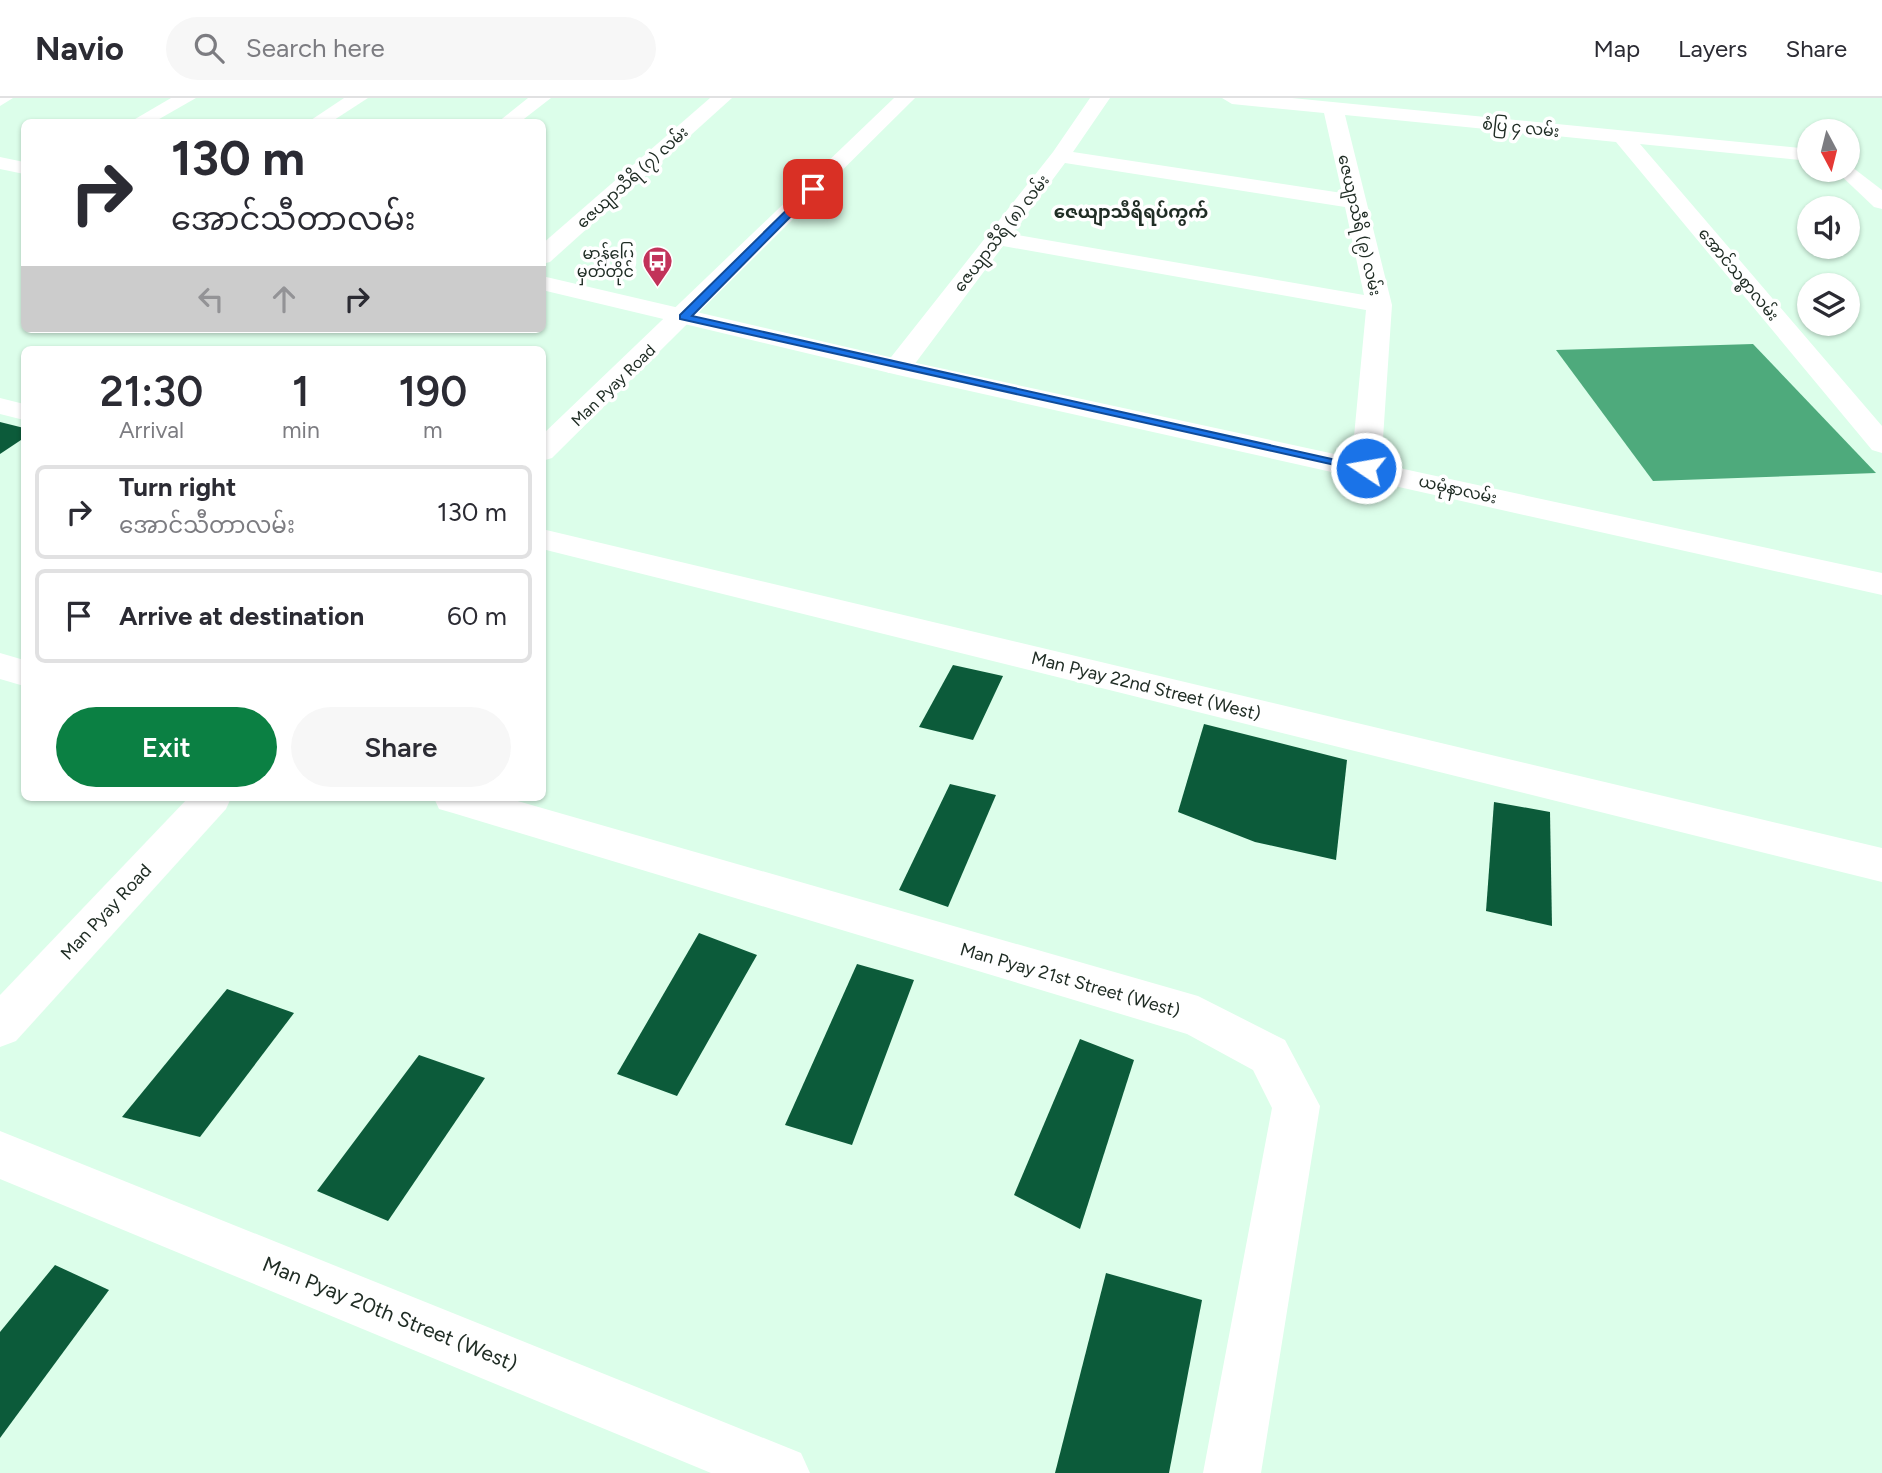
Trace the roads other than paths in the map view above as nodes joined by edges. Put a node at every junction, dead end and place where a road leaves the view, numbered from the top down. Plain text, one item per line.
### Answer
1 (186, 98) edge
2 (358, 98) edge
3 (541, 98) edge
4 (722, 98) edge
5 (905, 98) edge
6 (1100, 98) edge
7 (1232, 98) edge
8 (1457, 98) edge
9 (1285, 101) edge
10 (1333, 108) junction
11 (146, 119) edge
12 (323, 119) edge
13 (512, 119) edge
14 (1456, 120) junction
15 (1623, 137) junction
16 (1797, 154) edge
17 (1060, 156) junction
18 (1860, 160) edge
19 (1871, 161) dead end
20 (0, 163) edge
21 (21, 167) edge
22 (1860, 182) edge
23 (1354, 202) junction
24 (1882, 202) edge
25 (996, 238) junction
26 (546, 253) edge
27 (546, 284) edge
28 (1379, 305) junction
29 (684, 317) junction
30 (898, 366) junction
31 (0, 406) edge
32 (21, 411) edge
33 (1880, 440) edge
34 (546, 448) edge
35 (1366, 468) junction
36 (546, 540) edge
37 (1882, 584) edge
38 (0, 666) edge
39 (21, 672) edge
40 (209, 801) edge
41 (463, 801) edge
42 (1882, 865) edge
43 (0, 1026) edge
44 (0, 1155) edge
45 (781, 1473) edge
46 (1232, 1473) edge

1 - 11 street
2 - 12 street
3 - 13 street
4 - 26 street, ဇေယျာသီရိ (၇) လမ်း
5 - 29 street, Man Pyay Road
6 - 17 street, ဇေယျာသီရိ (၈) လမ်း
7 - 9 street, စံပြ ၄ လမ်း
8 - 14 street
9 - 10 street, စံပြ ၄ လမ်း
10 - 14 street, စံပြ ၄ လမ်း
10 - 23 street, ဇေယျာသီရိ (၉) လမ်း
14 - 15 street, စံပြ ၄ လမ်း
15 - 16 street, စံပြ ၄ လမ်း
15 - 33 street, အောင်သစ္စာလမ်း
17 - 23 street
17 - 25 street, ဇေယျာသီရိ (၈) လမ်း
18 - 19 street
20 - 21 street
22 - 24 street
23 - 28 street, ဇေယျာသီရိ (၉) လမ်း
25 - 28 street
25 - 30 street, ဇေယျာသီရိ (၈) လမ်း
27 - 29 street, ယမုံနာလမ်း
28 - 35 street, ဇေယျာသီရိ (၉) လမ်း
29 - 30 street, ယမုံနာလမ်း
29 - 34 street, Man Pyay Road
30 - 35 street, ယမုံနာလမ်း
31 - 32 street
35 - 37 street, ယမုံနာလမ်း
36 - 42 street, Man Pyay 22nd Street (West)
38 - 39 street
40 - 43 street, Man Pyay Road
41 - 46 street, Man Pyay 21st Street (West)
44 - 45 street, Man Pyay 20th Street (West)

